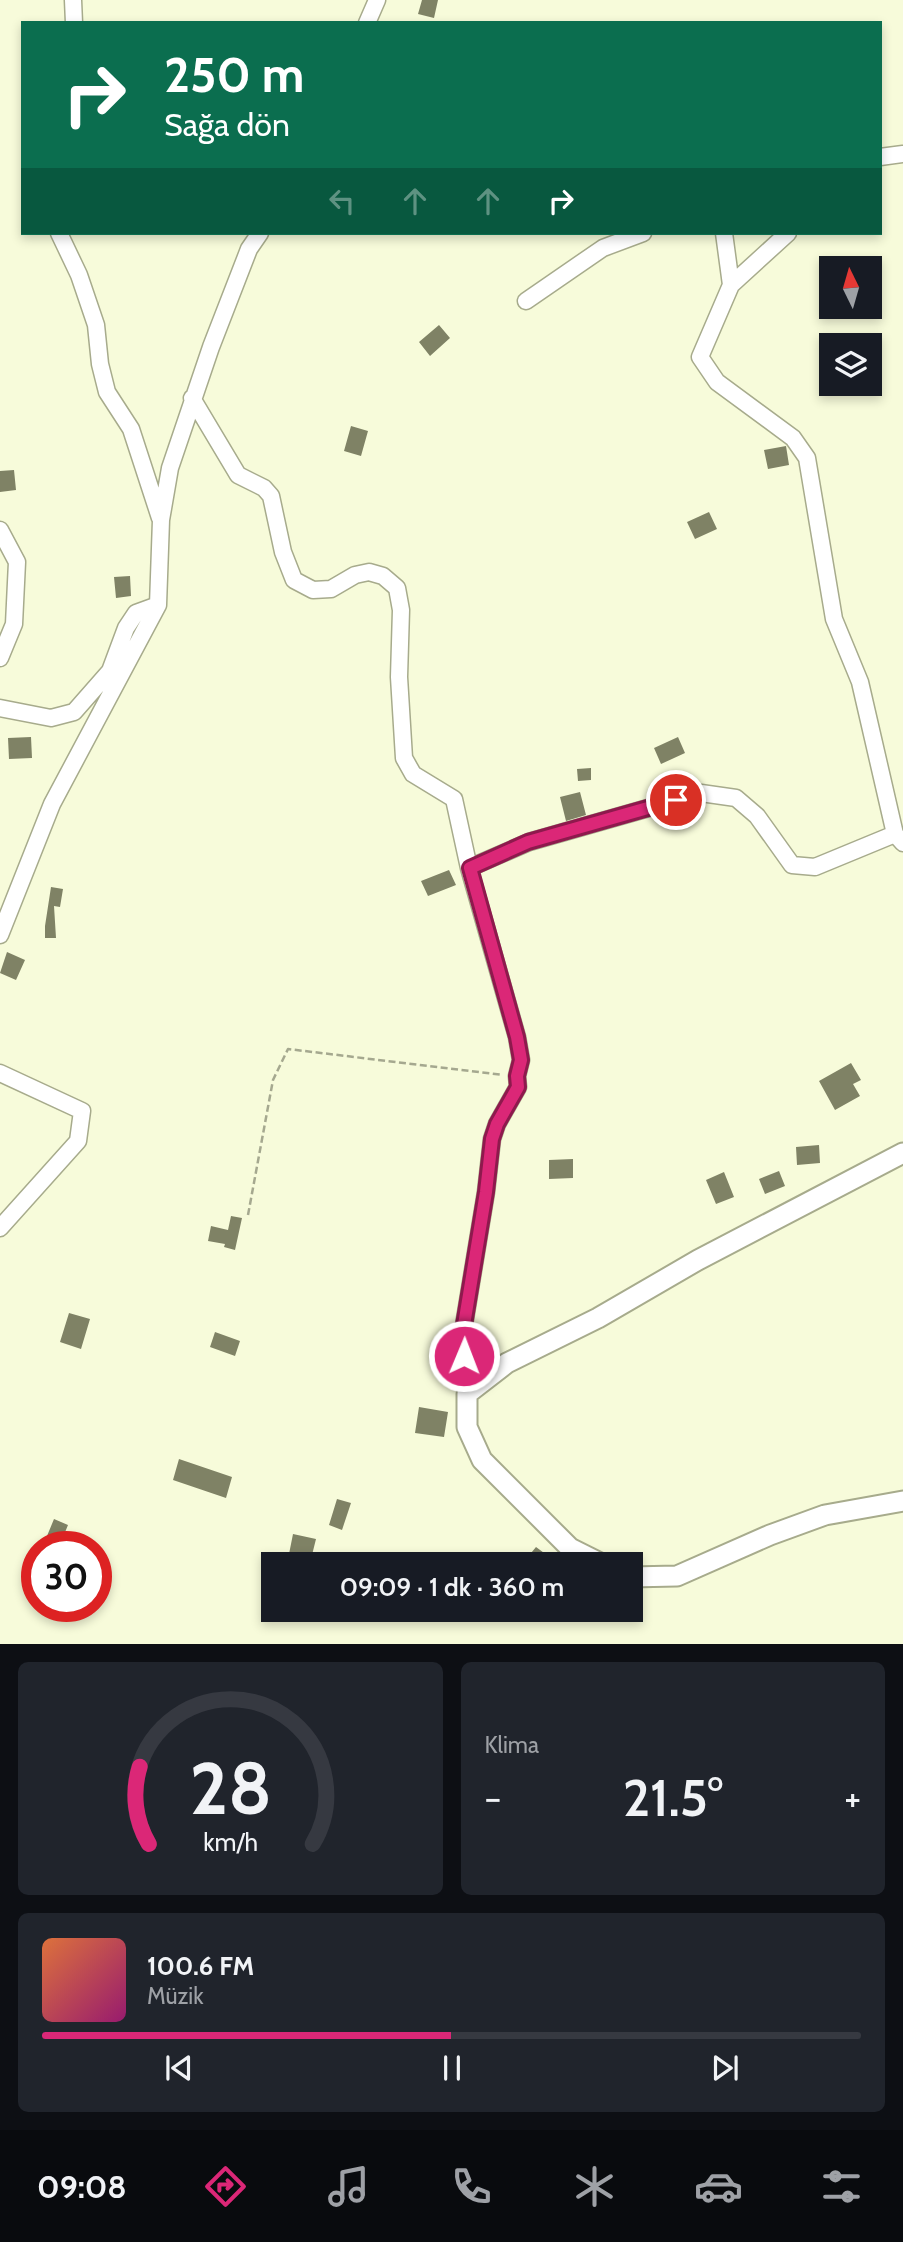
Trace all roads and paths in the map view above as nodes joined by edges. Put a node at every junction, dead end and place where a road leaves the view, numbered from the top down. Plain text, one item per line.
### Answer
1 (73, 0) edge
2 (377, 0) edge
3 (74, 21) edge
4 (368, 21) edge
5 (903, 154) edge
6 (882, 158) edge
7 (60, 235) edge
8 (259, 235) edge
9 (638, 235) edge
10 (724, 235) edge
11 (786, 235) edge
12 (730, 285) junction
13 (526, 301) dead end
14 (192, 398) junction
15 (161, 520) junction
16 (0, 530) edge
17 (158, 605) junction
18 (0, 658) edge
19 (0, 708) edge
20 (899, 839) edge
21 (470, 868) junction
22 (0, 935) edge
23 (0, 1073) edge
24 (517, 1076) junction
25 (903, 1153) edge
26 (248, 1215) dead end
27 (0, 1228) edge
28 (467, 1394) junction
29 (903, 1501) edge
30 (578, 1552) edge
31 (643, 1577) edge

1 - 3 street
2 - 4 street
5 - 6 street
7 - 15 street
8 - 14 street
9 - 13 street
10 - 12 street
11 - 12 street
12 - 20 street
14 - 15 street
14 - 21 street
15 - 17 street
16 - 18 street
17 - 19 street
17 - 22 street
20 - 21 street
21 - 24 street
23 - 27 street
24 - 26 path
24 - 28 street
25 - 28 street
28 - 30 street
29 - 31 street

